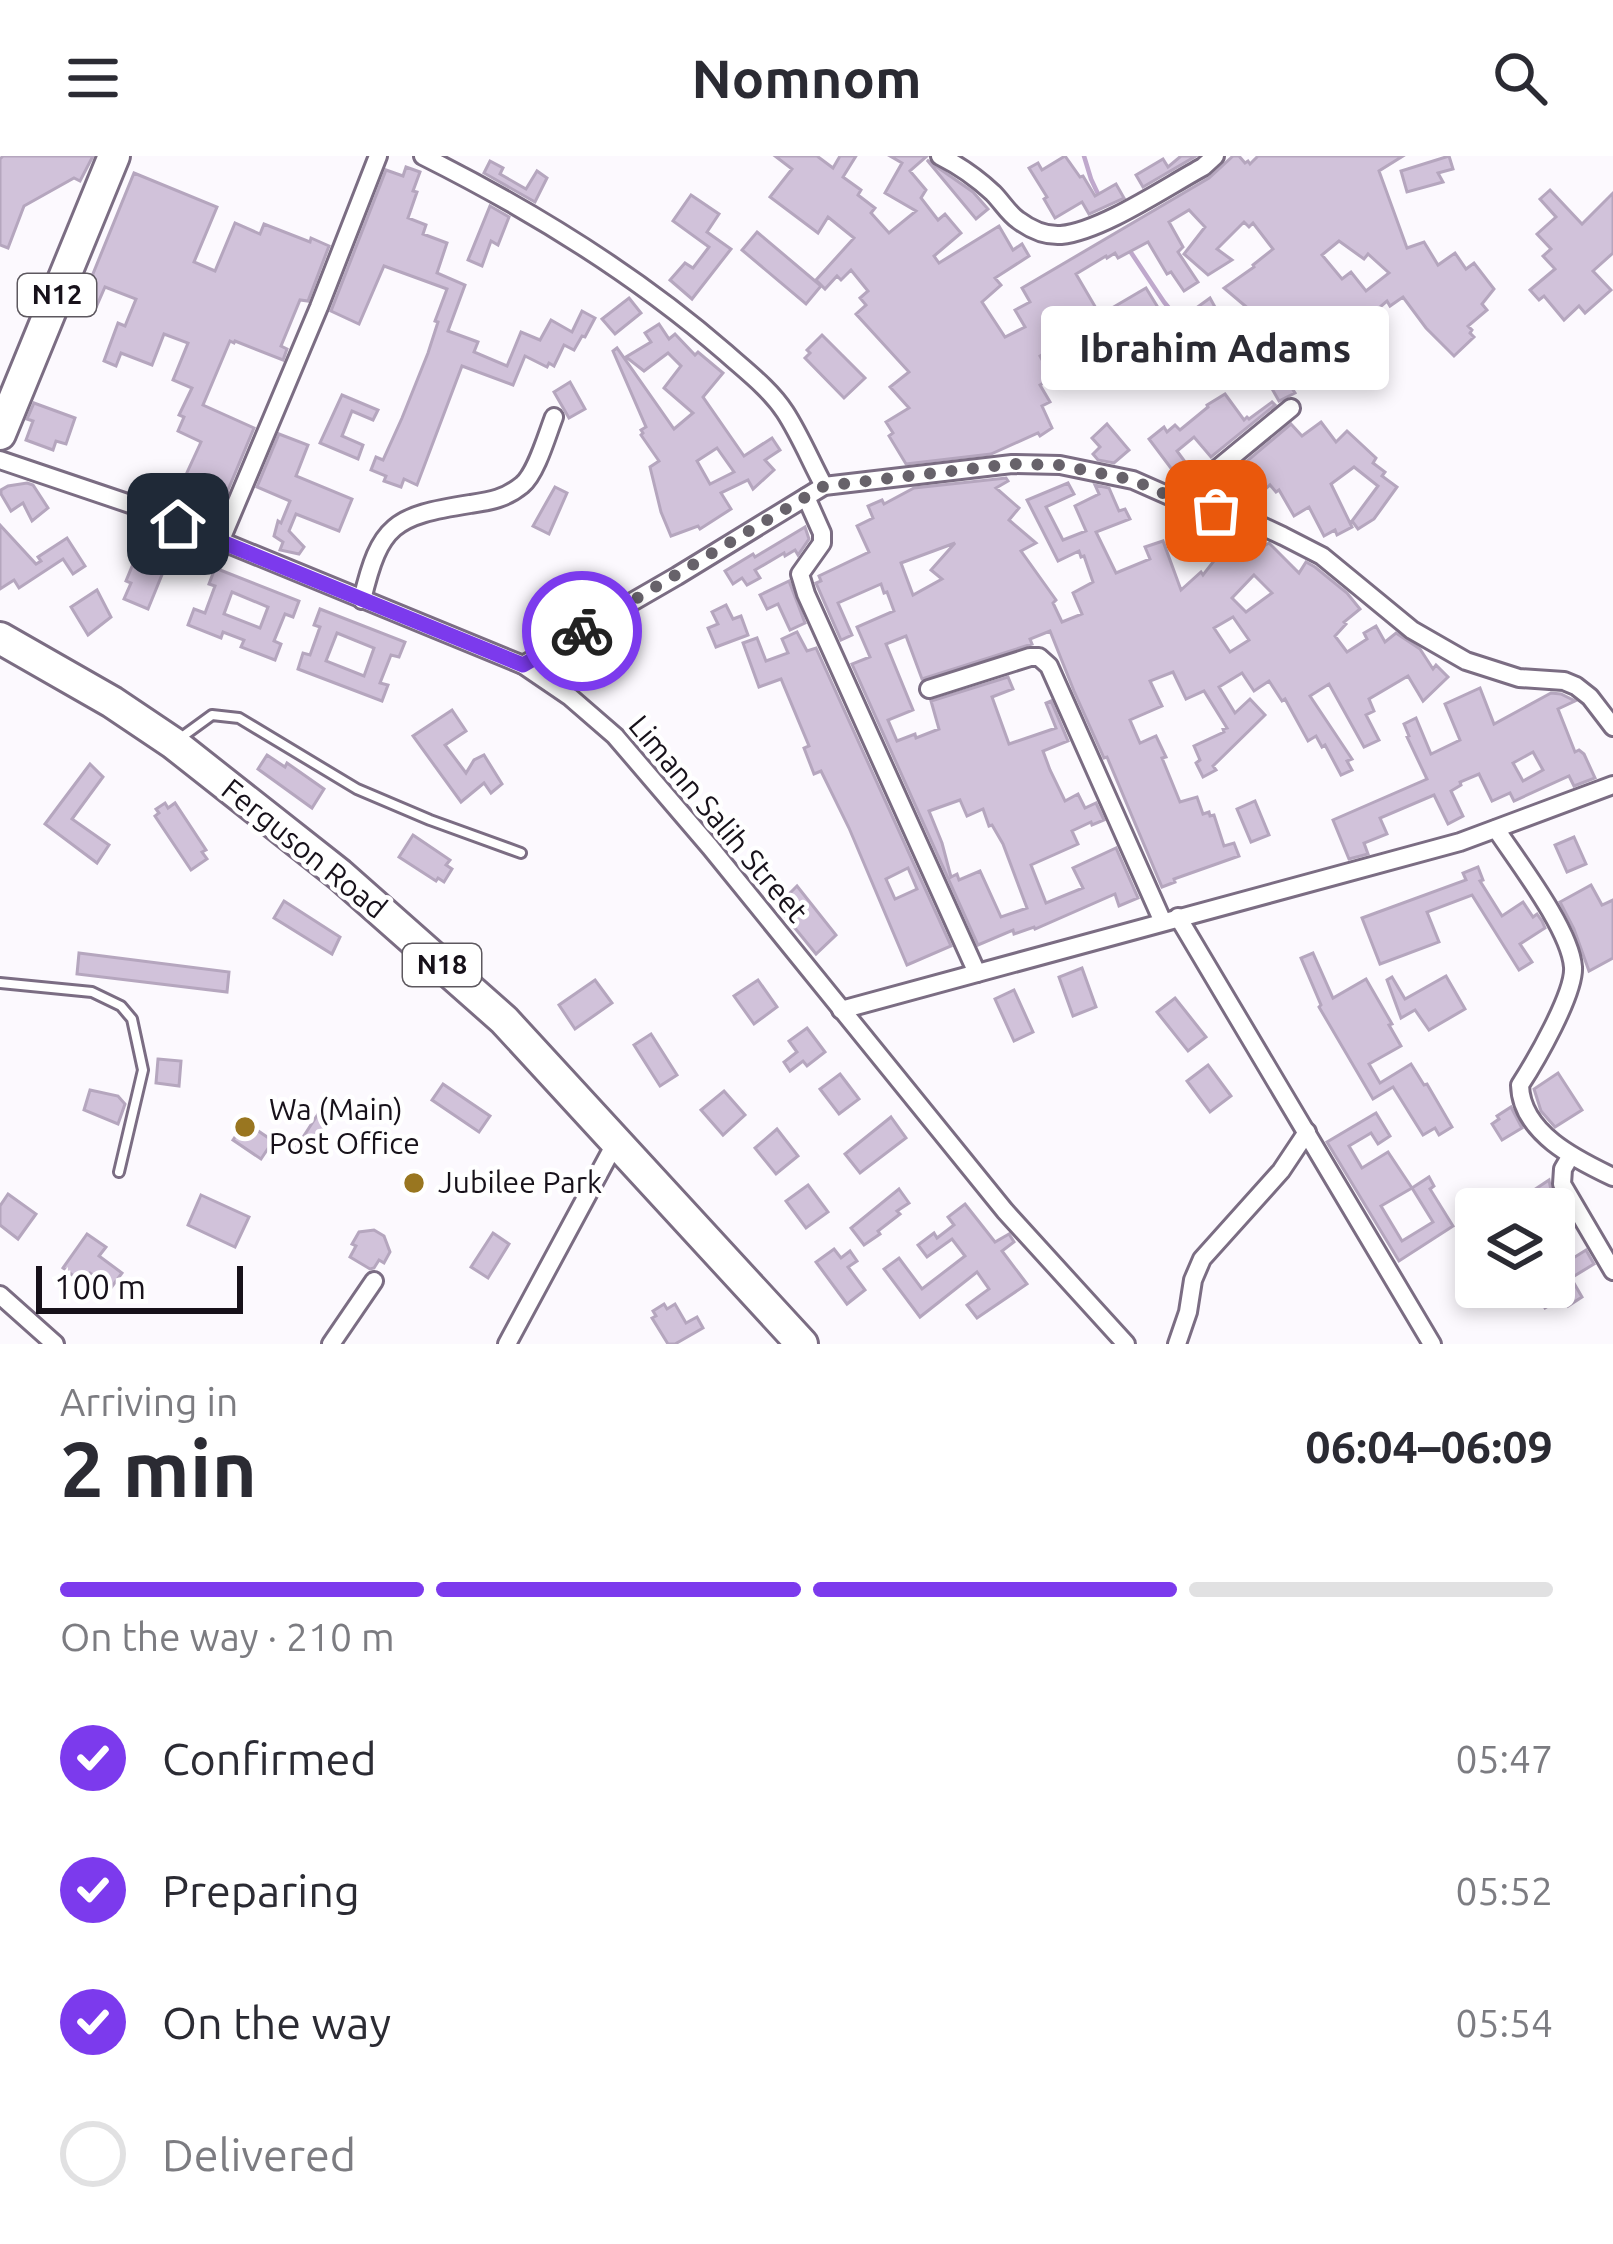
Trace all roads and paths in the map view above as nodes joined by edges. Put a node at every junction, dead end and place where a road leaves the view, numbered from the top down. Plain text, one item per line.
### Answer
1 (114, 156) edge
2 (378, 156) edge
3 (423, 156) edge
4 (940, 156) edge
5 (1215, 156) edge
6 (1291, 408) dead end
7 (554, 417) dead end
8 (0, 434) edge
9 (0, 460) edge
10 (824, 486) junction
11 (806, 497) junction
12 (1183, 502) junction
13 (220, 542) junction
14 (362, 600) junction
15 (8, 646) edge
16 (523, 665) junction
17 (929, 689) dead end
18 (1613, 727) edge
19 (173, 743) junction
20 (1613, 785) edge
21 (1496, 829) junction
22 (521, 853) dead end
23 (1170, 920) junction
24 (977, 973) junction
25 (0, 983) edge
26 (841, 1010) junction
27 (1307, 1132) junction
28 (617, 1140) junction
29 (1570, 1157) junction
30 (118, 1172) dead end
31 (1613, 1177) edge
32 (1613, 1271) edge
33 (374, 1281) dead end
34 (0, 1295) edge
35 (55, 1344) edge
36 (331, 1344) edge
37 (507, 1344) edge
38 (802, 1344) edge
39 (1126, 1344) edge
40 (1177, 1344) edge
41 (1432, 1344) edge

1 - 8 highway, N12
2 - 13 street
3 - 10 street
4 - 5 street
6 - 12 street
7 - 14 street
9 - 13 street, Limann Salih Street
10 - 11 street
10 - 12 street
11 - 16 street
11 - 24 street
12 - 18 street
13 - 14 street, Limann Salih Street
14 - 16 street, Limann Salih Street
15 - 19 highway, Ferguson Road / N18
16 - 26 street, Limann Salih Street
17 - 23 street
19 - 22 lane
19 - 28 highway, Ferguson Road / N18
20 - 21 street
21 - 23 street
21 - 29 street
23 - 24 street
23 - 27 street
24 - 26 street
25 - 30 lane
26 - 39 street, Limann Salih Street
27 - 40 street
27 - 41 street
28 - 37 street
28 - 38 highway, Ferguson Road / N18
29 - 31 street
29 - 32 street
33 - 36 street
34 - 35 street

